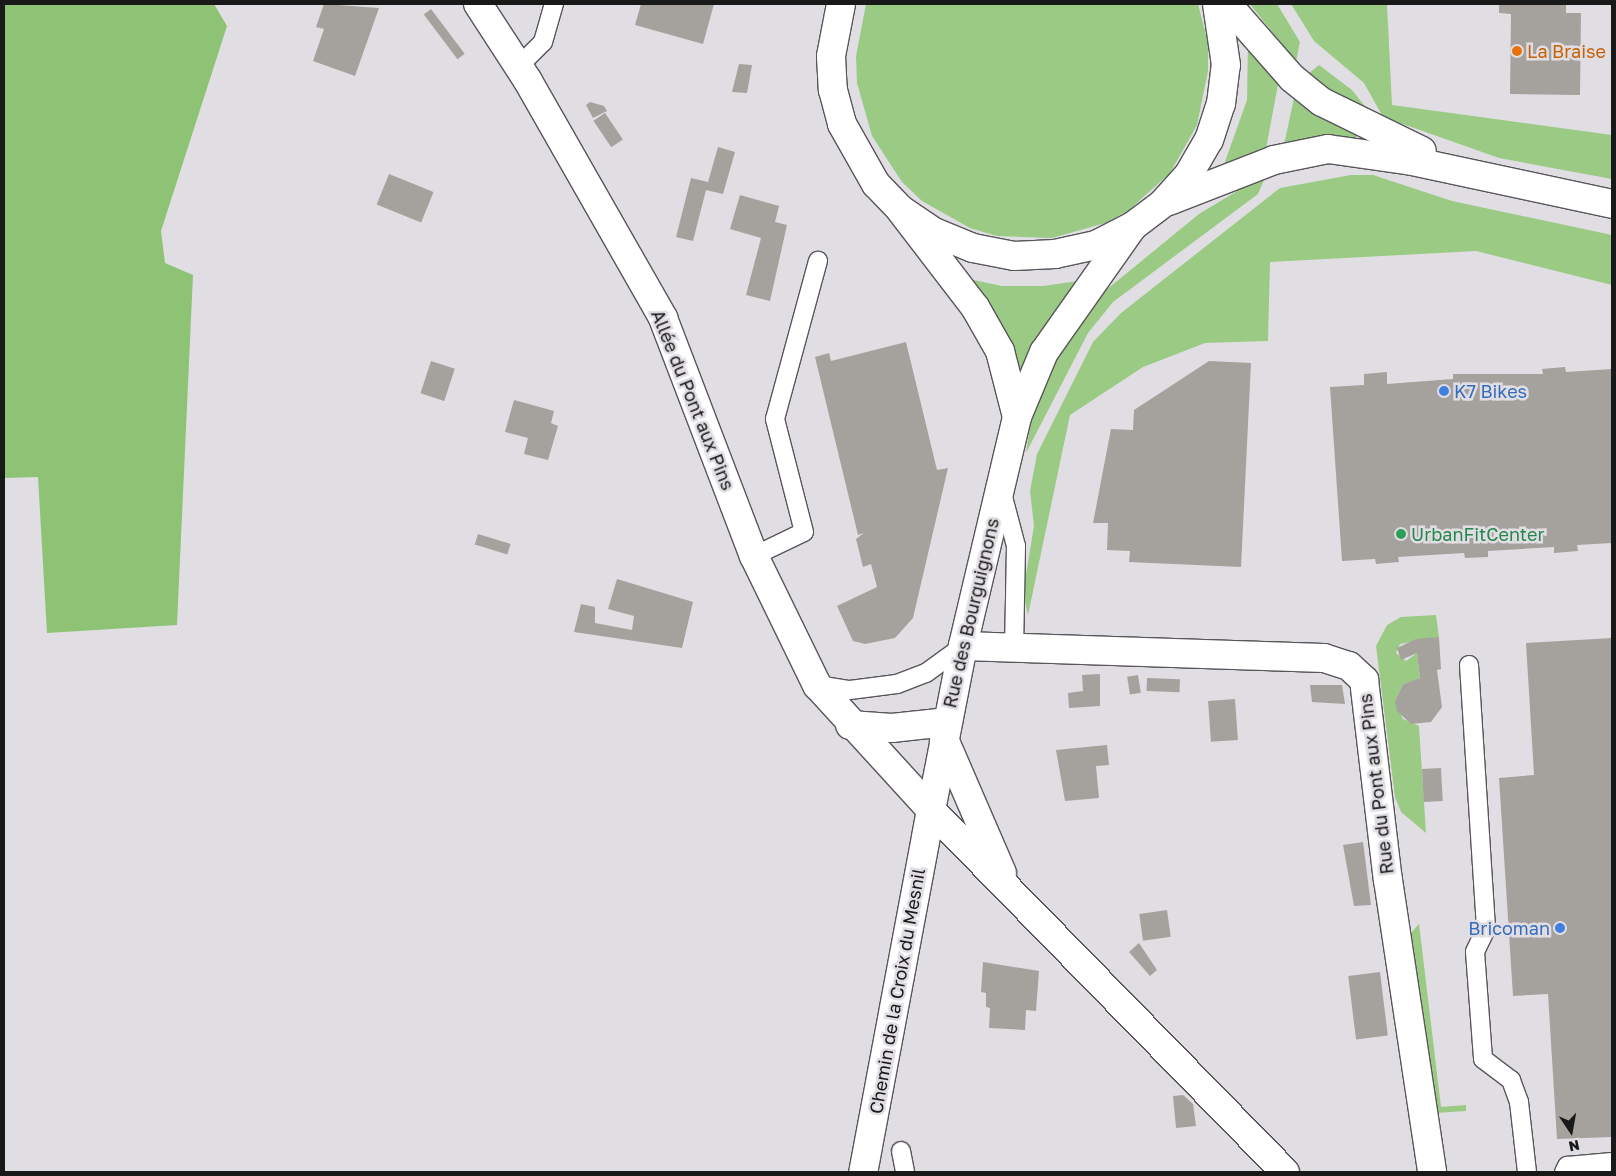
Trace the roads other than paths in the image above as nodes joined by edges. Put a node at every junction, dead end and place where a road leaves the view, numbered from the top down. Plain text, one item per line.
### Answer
1 (478, 4) edge
2 (554, 4) edge
3 (1218, 4) edge
4 (1227, 4) edge
5 (836, 10) edge
6 (518, 67) junction
7 (1477, 174) junction
8 (1163, 203) junction
9 (1612, 204) edge
10 (900, 209) junction
11 (1133, 226) junction
12 (818, 261) dead end
13 (1017, 417) junction
14 (1001, 487) junction
15 (754, 556) junction
16 (963, 646) junction
17 (1014, 648) junction
18 (1469, 665) dead end
19 (817, 685) junction
20 (850, 725) junction
21 (945, 731) junction
22 (931, 810) junction
23 (1008, 886) junction
24 (901, 1151) dead end
25 (1612, 1162) edge
26 (863, 1172) edge
27 (905, 1172) edge
28 (1285, 1172) edge
29 (1432, 1172) edge
30 (1527, 1172) edge
31 (1564, 1172) edge

1 - 6 street, Allée du Pont aux Pins
2 - 6 lane
3 - 8 street
4 - 7 street
5 - 10 street
6 - 15 street, Allée du Pont aux Pins
7 - 8 street
7 - 9 street
8 - 11 street
10 - 11 street
10 - 13 street
11 - 13 street, Rue des Bourguignons
12 - 15 lane
13 - 14 street, Rue des Bourguignons
14 - 16 street, Rue des Bourguignons
14 - 17 lane
15 - 19 street, Allée du Pont aux Pins
16 - 17 street, Rue du Pont aux Pins
16 - 19 lane
16 - 21 street, Rue des Bourguignons
17 - 29 street, Rue du Pont aux Pins
18 - 30 lane
19 - 20 street, Allée du Pont aux Pins
20 - 21 street
20 - 22 street, Allée du Pont aux Pins
21 - 22 street, Rue des Bourguignons
21 - 23 street
22 - 23 street
22 - 26 street, Chemin de la Croix du Mesnil
23 - 28 street
24 - 27 lane
25 - 31 lane

